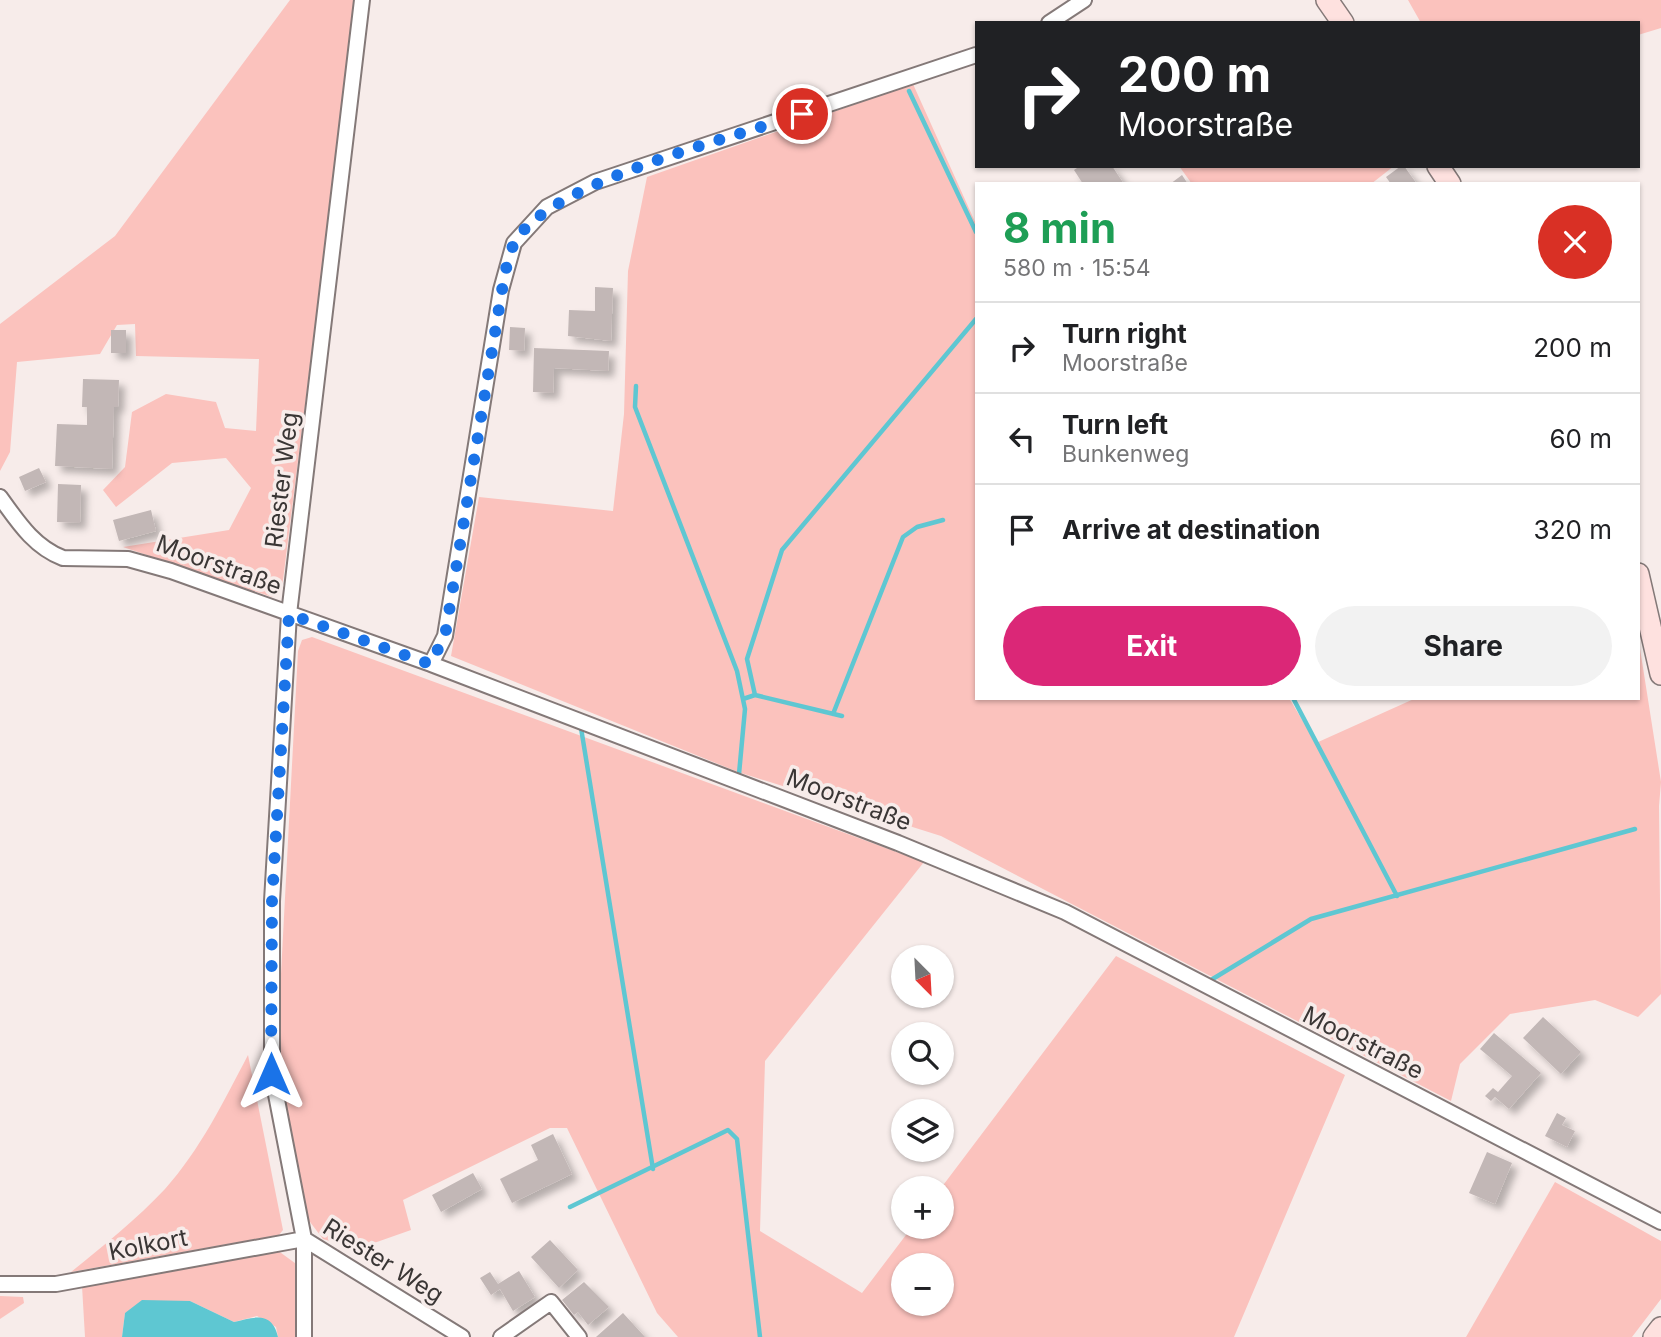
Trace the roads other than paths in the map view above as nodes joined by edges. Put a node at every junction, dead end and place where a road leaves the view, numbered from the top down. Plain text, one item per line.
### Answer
1 (362, 0) edge
2 (1084, 0) edge
3 (1328, 0) edge
4 (1052, 21) edge
5 (1342, 21) edge
6 (975, 55) edge
7 (0, 497) edge
8 (1640, 583) edge
9 (289, 614) junction
10 (430, 664) junction
11 (1661, 674) edge
12 (1661, 1223) edge
13 (304, 1239) junction
14 (0, 1284) edge
15 (1661, 1328) edge
16 (304, 1337) edge
17 (462, 1337) edge
18 (501, 1337) edge
19 (579, 1337) edge
20 (1654, 1337) edge

1 - 9 street, Riester Weg
2 - 4 street
3 - 5 street
6 - 10 street
7 - 9 street, Moorstraße
8 - 11 street
9 - 10 street, Moorstraße
9 - 13 street, Riester Weg
10 - 12 street, Moorstraße
13 - 14 street, Kolkort
13 - 16 street
13 - 17 street, Riester Weg
15 - 20 street
18 - 19 street

